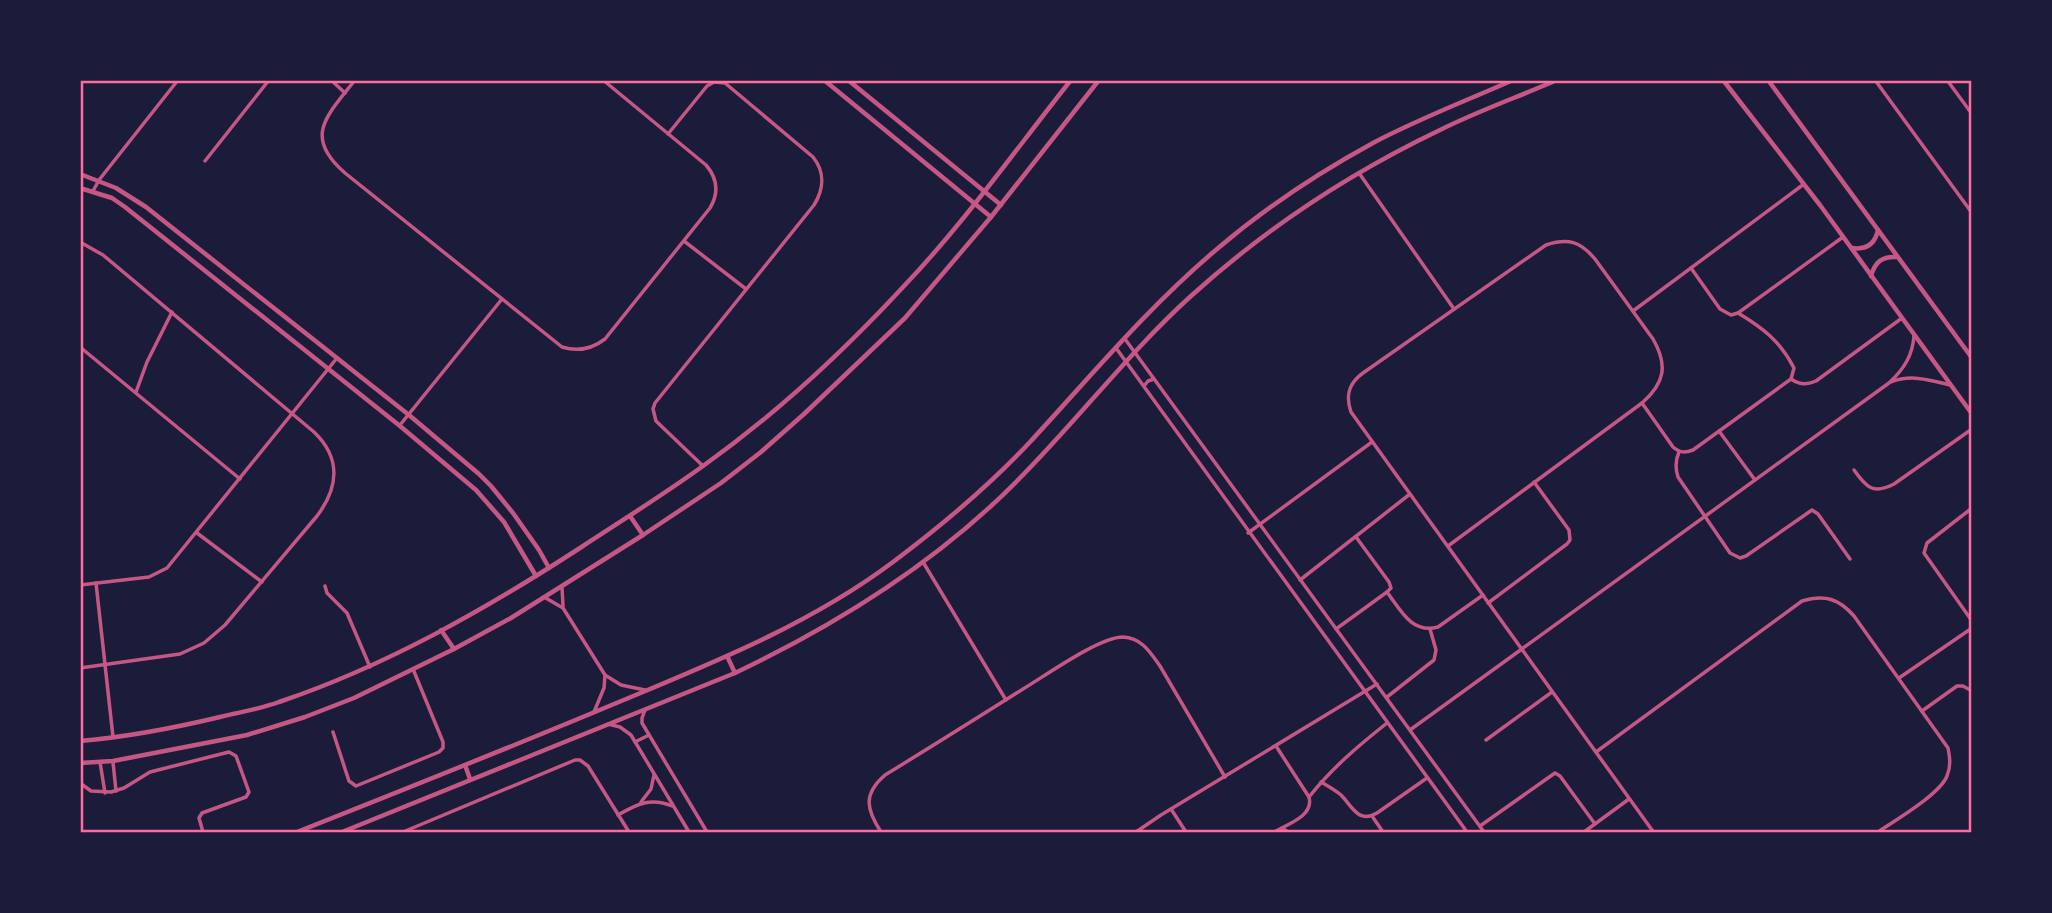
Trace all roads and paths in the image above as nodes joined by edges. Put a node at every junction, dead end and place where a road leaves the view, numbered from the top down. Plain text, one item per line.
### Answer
1 (178, 80) edge
2 (269, 80) edge
3 (331, 80) edge
4 (355, 80) edge
5 (603, 80) edge
6 (824, 80) edge
7 (848, 80) edge
8 (1071, 80) edge
9 (1099, 80) edge
10 (1513, 80) edge
11 (1557, 80) edge
12 (1723, 80) edge
13 (1768, 80) edge
14 (1875, 80) edge
15 (1947, 80) edge
16 (345, 93) junction
17 (1972, 114) edge
18 (668, 134) junction
19 (205, 161) dead end
20 (1359, 173) junction
21 (80, 174) edge
22 (99, 180) junction
23 (1804, 184) junction
24 (80, 188) edge
25 (984, 190) junction
26 (93, 191) junction
27 (975, 202) junction
28 (1000, 205) junction
29 (1972, 213) edge
30 (991, 217) junction
31 (1878, 229) junction
32 (1843, 237) junction
33 (684, 241) junction
34 (80, 242) edge
35 (1851, 248) junction
36 (1898, 257) junction
37 (1691, 268) junction
38 (1871, 276) junction
39 (746, 289) junction
40 (502, 299) junction
41 (1455, 309) junction
42 (1633, 311) junction
43 (172, 312) junction
44 (1738, 313) junction
45 (1902, 318) junction
46 (1914, 335) junction
47 (1125, 339) junction
48 (80, 347) edge
49 (1116, 348) junction
50 (1135, 353) junction
51 (337, 358) junction
52 (1972, 358) edge
53 (1126, 362) junction
54 (328, 369) junction
55 (1154, 379) junction
56 (1791, 379) junction
57 (1889, 383) junction
58 (1950, 384) junction
59 (1144, 386) junction
60 (136, 393) junction
61 (1642, 403) junction
62 (292, 414) junction
63 (1972, 414) edge
64 (409, 415) junction
65 (400, 426) junction
66 (1972, 429) edge
67 (1719, 431) junction
68 (1372, 442) junction
69 (1679, 452) junction
70 (703, 466) junction
71 (1854, 470) dead end
72 (240, 479) junction
73 (1755, 480) junction
74 (1534, 482) junction
75 (1410, 494) junction
76 (1972, 508) edge
77 (630, 516) junction
78 (1705, 516) junction
79 (1259, 525) junction
80 (197, 533) junction
81 (1248, 533) junction
82 (643, 535) junction
83 (1356, 536) junction
84 (1448, 547) junction
85 (1850, 559) dead end
86 (923, 562) junction
87 (549, 568) junction
88 (536, 576) junction
89 (1300, 580) junction
90 (262, 582) junction
91 (96, 583) junction
92 (80, 585) edge
93 (325, 586) dead end
94 (562, 587) junction
95 (1387, 592) junction
96 (1483, 595) junction
97 (544, 597) junction
98 (1488, 603) junction
99 (563, 608) junction
100 (1972, 621) edge
101 (1972, 628) edge
102 (1336, 629) junction
103 (1430, 629) junction
104 (441, 630) junction
105 (454, 649) junction
106 (1522, 649) junction
107 (727, 656) junction
108 (105, 665) junction
109 (370, 667) junction
110 (80, 668) edge
111 (413, 669) junction
112 (735, 673) junction
113 (605, 675) junction
114 (1899, 678) junction
115 (1377, 684) junction
116 (647, 690) junction
117 (1972, 691) edge
118 (1364, 692) junction
119 (1552, 692) junction
120 (1386, 697) junction
121 (1006, 700) junction
122 (646, 709) junction
123 (1922, 711) junction
124 (594, 712) junction
125 (1387, 723) junction
126 (606, 724) junction
127 (1410, 730) junction
128 (333, 732) dead end
129 (649, 735) junction
130 (111, 738) junction
131 (1486, 740) dead end
132 (80, 741) edge
133 (635, 743) junction
134 (1276, 746) junction
135 (1596, 752) junction
136 (113, 761) junction
137 (100, 762) junction
138 (80, 763) edge
139 (465, 765) junction
140 (654, 773) junction
141 (1225, 777) junction
142 (1427, 778) junction
143 (470, 779) junction
144 (1321, 782) junction
145 (80, 783) edge
146 (117, 791) junction
147 (105, 793) junction
148 (1310, 797) junction
149 (1629, 799) junction
150 (641, 802) junction
151 (674, 806) junction
152 (1171, 809) junction
153 (618, 815) junction
154 (1372, 816) junction
155 (1595, 824) junction
156 (1480, 826) junction
157 (1282, 828) junction
158 (204, 832) edge
159 (297, 832) edge
160 (342, 832) edge
161 (403, 832) edge
162 (629, 832) edge
163 (689, 832) edge
164 (707, 832) edge
165 (881, 832) edge
166 (1136, 832) edge
167 (1186, 832) edge
168 (1274, 832) edge
169 (1288, 832) edge
170 (1384, 832) edge
171 (1467, 832) edge
172 (1484, 832) edge
173 (1584, 832) edge
174 (1654, 832) edge
175 (1878, 832) edge

1 - 22 street
2 - 19 street
3 - 16 street
4 - 16 street
5 - 18 street
6 - 27 street
7 - 25 street
8 - 25 street
9 - 28 street
10 - 47 street
11 - 20 street
12 - 23 street
13 - 31 street
14 - 29 street
15 - 17 street
16 - 40 street
18 - 33 street
18 - 39 street
20 - 41 street
20 - 50 street
21 - 22 street
22 - 26 street
22 - 51 street
23 - 32 street
23 - 37 street
24 - 26 street
25 - 27 street
25 - 28 street
26 - 54 street
27 - 30 street
27 - 70 street
28 - 30 street
30 - 82 street
31 - 35 street
31 - 36 street
32 - 35 street
32 - 44 street
33 - 39 street
33 - 40 street
34 - 43 street
35 - 38 street
36 - 38 street
36 - 52 street
37 - 42 street
37 - 44 street
38 - 45 street
39 - 70 street
40 - 64 street
41 - 42 street
41 - 68 street
42 - 61 street
43 - 60 street
43 - 62 street
44 - 56 street
45 - 46 street
45 - 56 street
46 - 57 street
46 - 58 street
47 - 49 street
47 - 50 street
48 - 60 street
49 - 53 street
49 - 107 street
50 - 53 street
50 - 55 street
51 - 54 street
51 - 64 street
53 - 59 street
53 - 86 street
54 - 62 street
54 - 65 street
55 - 59 street
55 - 79 street
56 - 67 street
57 - 58 street
57 - 73 street
58 - 63 street
59 - 81 street
60 - 72 street
61 - 69 street
61 - 74 street
62 - 72 street
62 - 90 street
64 - 65 street
64 - 87 street
65 - 88 street
66 - 71 street
67 - 69 street
67 - 73 street
68 - 75 street
68 - 79 street
69 - 78 street
70 - 77 street
72 - 80 street
73 - 78 street
74 - 84 street
74 - 98 street
75 - 83 street
75 - 84 street
76 - 100 street
77 - 82 street
77 - 87 street
78 - 85 street
78 - 106 street
79 - 81 street
79 - 89 street
80 - 90 street
80 - 91 street
81 - 118 street
82 - 94 street
83 - 89 street
83 - 95 street
84 - 96 street
86 - 112 street
86 - 121 street
87 - 88 street
88 - 104 street
89 - 102 street
90 - 108 street
91 - 92 street
91 - 108 street
93 - 109 street
94 - 97 street
94 - 99 street
95 - 102 street
95 - 103 street
96 - 98 street
96 - 103 street
97 - 99 street
97 - 105 street
98 - 106 street
99 - 113 street
101 - 114 street
102 - 115 street
103 - 120 street
104 - 105 street
104 - 109 street
105 - 111 street
106 - 119 street
106 - 127 street
107 - 112 street
107 - 116 street
108 - 110 street
108 - 130 street
109 - 130 street
111 - 128 street
111 - 136 street
112 - 122 street
113 - 116 street
113 - 124 street
114 - 123 street
114 - 135 street
115 - 118 street
115 - 120 street
116 - 124 street
117 - 123 street
118 - 125 street
118 - 134 street
119 - 131 street
119 - 135 street
120 - 127 street
121 - 141 street
121 - 165 street
122 - 126 street
122 - 129 street
123 - 175 street
124 - 139 street
125 - 142 street
125 - 144 street
126 - 133 street
126 - 143 street
127 - 156 street
129 - 133 street
129 - 164 street
130 - 132 street
133 - 140 street
134 - 141 street
134 - 148 street
135 - 149 street
136 - 137 street
136 - 146 street
137 - 138 street
137 - 147 street
139 - 143 street
139 - 159 street
140 - 150 street
140 - 151 street
141 - 152 street
142 - 154 street
142 - 171 street
143 - 160 street
144 - 148 street
144 - 154 street
145 - 147 street
146 - 147 street
146 - 158 street
148 - 157 street
149 - 155 street
149 - 174 street
150 - 151 street
150 - 153 street
151 - 163 street
152 - 166 street
152 - 167 street
153 - 161 street
153 - 162 street
154 - 170 street
155 - 156 street
155 - 173 street
156 - 172 street
157 - 168 street
157 - 169 street

